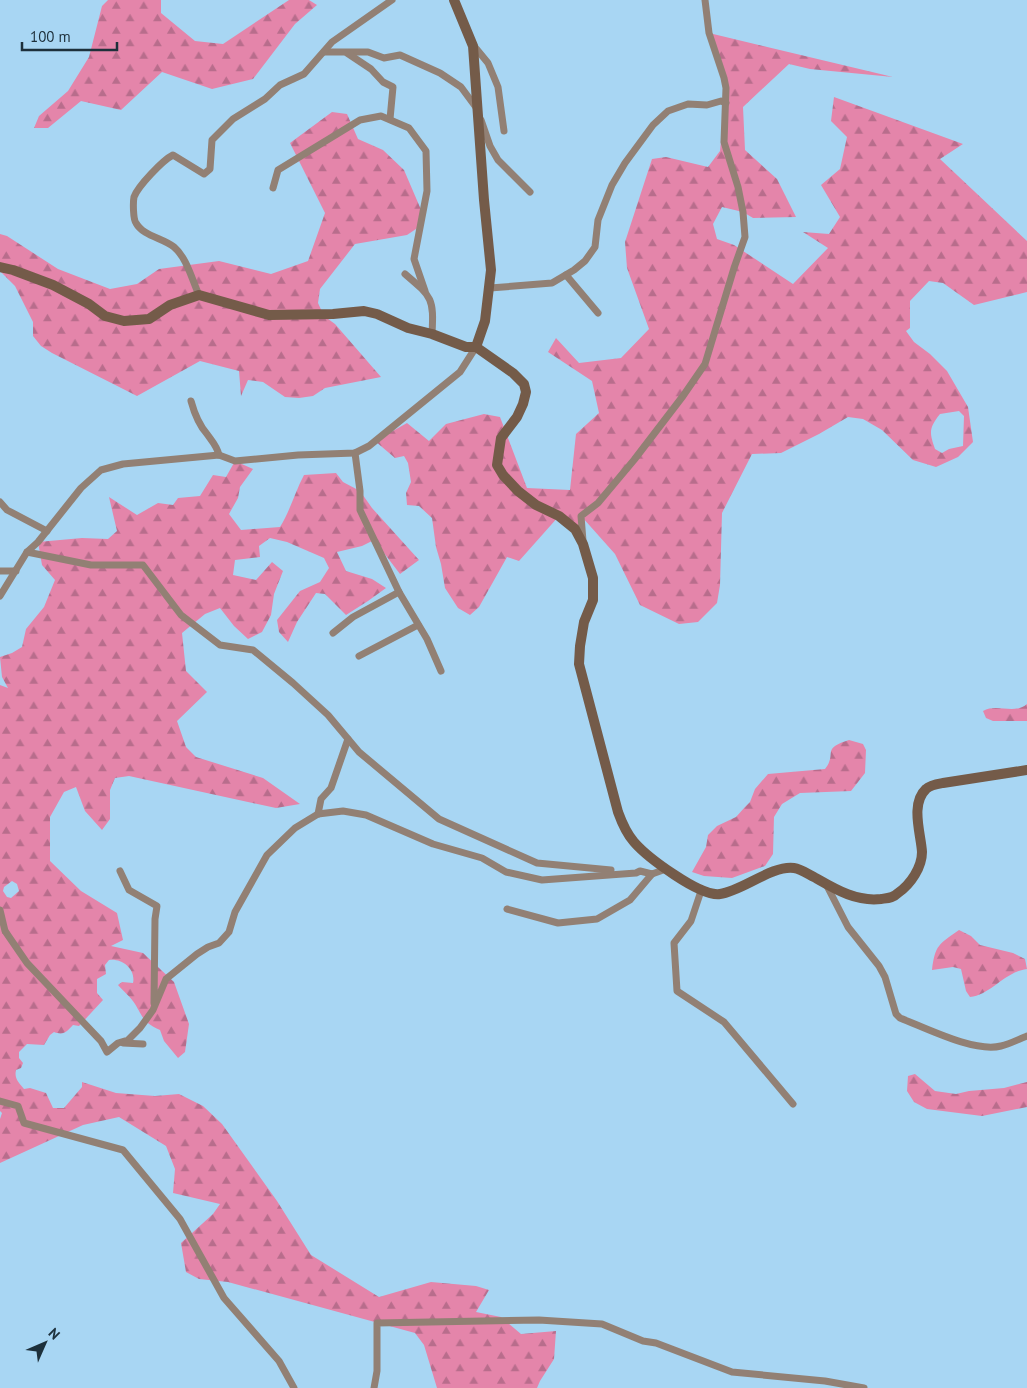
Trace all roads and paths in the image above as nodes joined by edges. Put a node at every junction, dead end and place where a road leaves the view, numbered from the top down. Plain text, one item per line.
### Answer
1 (392, 0) edge
2 (454, 0) edge
3 (705, 1) edge
4 (473, 46) junction
5 (324, 52) junction
6 (347, 52) junction
7 (726, 103) junction
8 (479, 111) junction
9 (390, 119) junction
10 (504, 131) dead end
11 (273, 188) dead end
12 (530, 192) dead end
13 (1, 269) edge
14 (405, 274) dead end
15 (566, 275) junction
16 (490, 288) junction
17 (425, 291) junction
18 (199, 295) junction
19 (598, 313) dead end
20 (432, 334) junction
21 (476, 347) junction
22 (191, 401) dead end
23 (354, 453) junction
24 (219, 455) junction
25 (0, 502) edge
26 (47, 531) junction
27 (584, 544) junction
28 (26, 552) junction
29 (0, 571) edge
30 (16, 571) junction
31 (399, 592) junction
32 (0, 596) edge
33 (418, 625) junction
34 (333, 633) dead end
35 (359, 656) dead end
36 (441, 671) dead end
37 (348, 739) junction
38 (1027, 770) edge
39 (318, 814) junction
40 (666, 869) junction
41 (120, 871) dead end
42 (636, 873) junction
43 (652, 874) junction
44 (826, 884) junction
45 (701, 891) junction
46 (507, 909) dead end
47 (0, 910) edge
48 (2, 933) edge
49 (154, 1010) junction
50 (1027, 1036) edge
51 (118, 1043) junction
52 (143, 1044) dead end
53 (0, 1101) edge
54 (793, 1104) dead end
55 (294, 1388) edge
56 (374, 1388) edge
57 (864, 1388) edge

1 - 5 street
2 - 4 street
3 - 7 street
4 - 8 street
4 - 10 street
5 - 6 street
5 - 18 street
6 - 8 street
6 - 9 street
7 - 15 street
7 - 27 street
8 - 12 street
8 - 16 street
9 - 11 street
9 - 17 street
13 - 18 street
14 - 17 street
15 - 16 street
15 - 19 street
16 - 21 street
17 - 20 street
18 - 20 street
20 - 21 street
21 - 23 street
21 - 27 street
22 - 24 street
23 - 24 street
23 - 31 street
24 - 26 street
25 - 26 street
26 - 28 street
27 - 40 street
28 - 30 street
28 - 37 street
29 - 30 street
30 - 32 street
31 - 33 street
31 - 34 street
33 - 35 street
33 - 36 street
37 - 39 street
37 - 42 street
38 - 44 street
39 - 42 street
39 - 49 street
40 - 43 street
40 - 45 street
41 - 49 street
42 - 43 street
43 - 46 street
44 - 45 street
44 - 50 street
45 - 54 street
47 - 48 street
48 - 51 street
49 - 51 street
51 - 52 street
53 - 55 street
56 - 57 street

